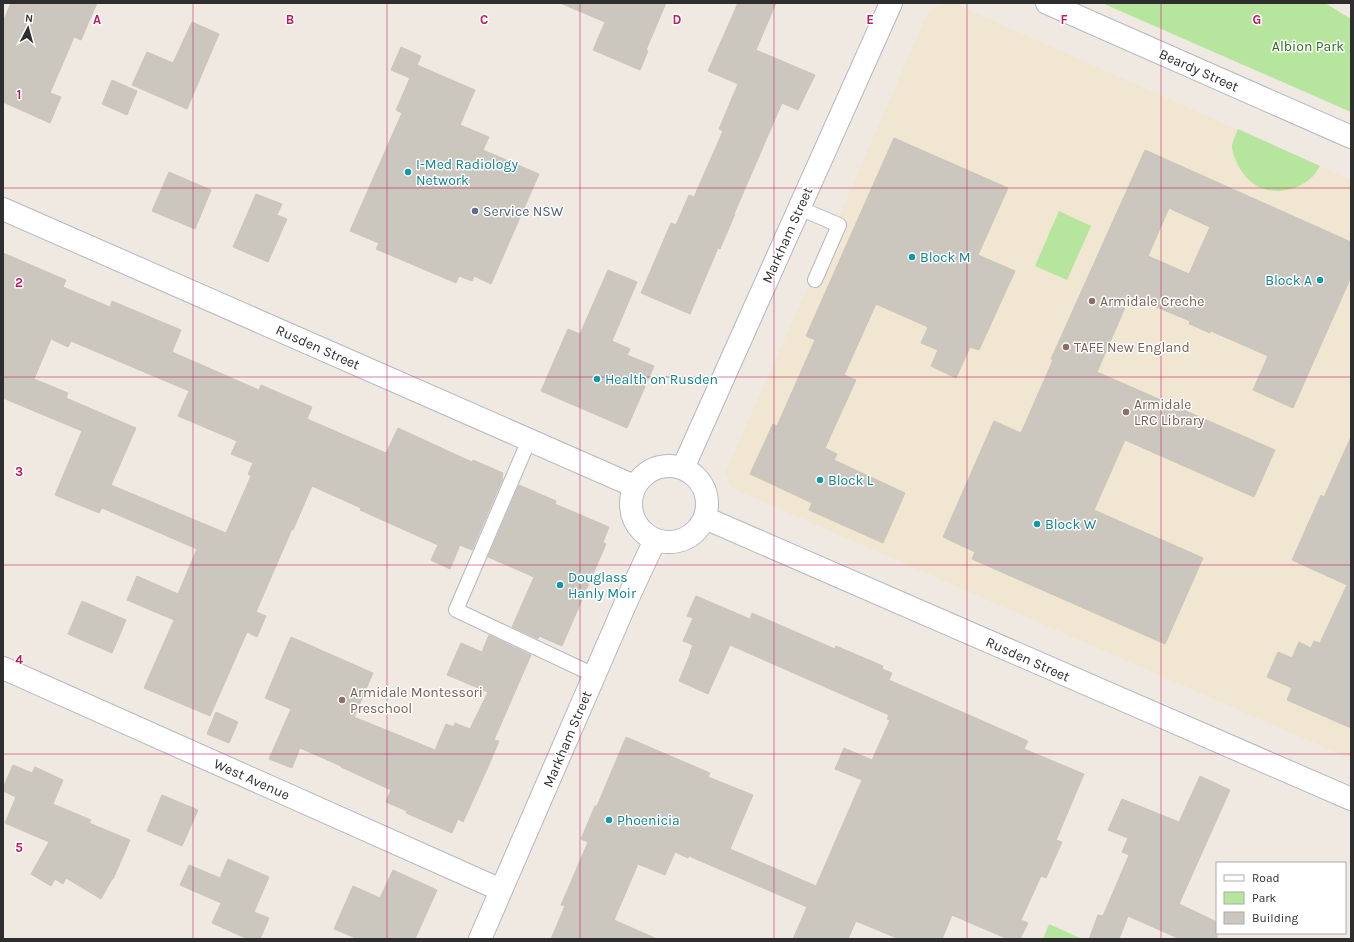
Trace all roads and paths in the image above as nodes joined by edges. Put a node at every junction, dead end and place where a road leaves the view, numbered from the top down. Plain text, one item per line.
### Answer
1 (891, 3) edge
2 (1047, 3) edge
3 (1351, 137) edge
4 (799, 208) junction
5 (3, 209) edge
6 (815, 280) dead end
7 (529, 440) junction
8 (683, 468) junction
9 (634, 486) junction
10 (705, 518) junction
11 (655, 540) junction
12 (3, 668) edge
13 (594, 675) junction
14 (1351, 799) edge
15 (502, 890) junction
16 (480, 939) edge

1 - 4 street, Markham Street
2 - 3 street, Beardy Street
4 - 6 lane
4 - 8 street, Markham Street
5 - 7 street, Rusden Street
7 - 9 street, Rusden Street
7 - 13 lane
8 - 9 street
8 - 10 street
9 - 11 street
10 - 11 street
10 - 14 street, Rusden Street
11 - 13 street, Markham Street
12 - 15 street, West Avenue
13 - 15 street, Markham Street
15 - 16 street, Markham Street

